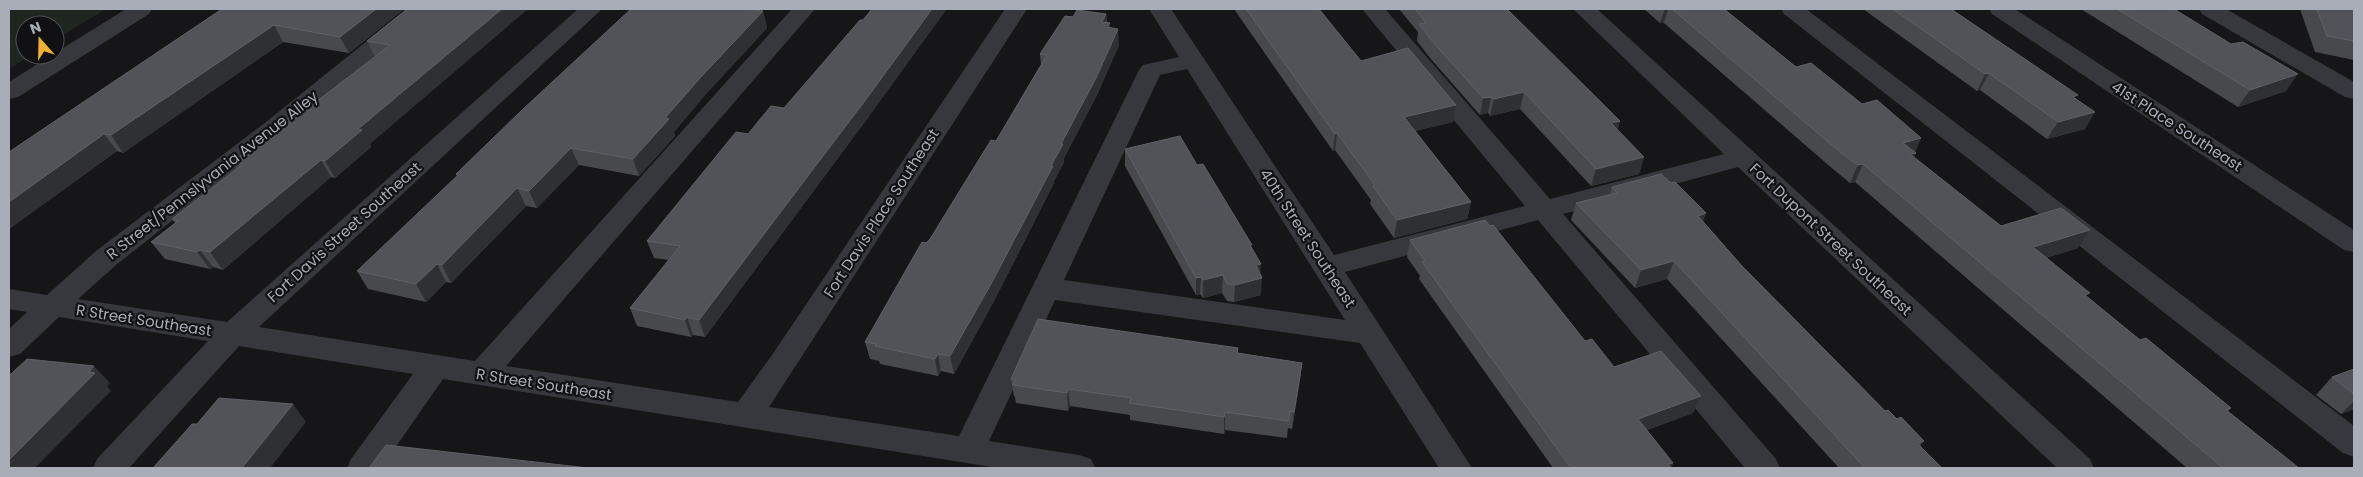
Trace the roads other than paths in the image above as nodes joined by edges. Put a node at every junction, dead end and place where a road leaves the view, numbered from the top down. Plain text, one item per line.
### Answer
1 (142, 9) edge
2 (420, 9) edge
3 (591, 9) edge
4 (804, 9) edge
5 (1016, 9) edge
6 (1160, 9) edge
7 (1373, 9) edge
8 (1584, 9) edge
9 (1792, 9) edge
10 (2000, 9) edge
11 (2210, 9) edge
12 (1194, 61) junction
13 (9, 92) edge
14 (2354, 92) edge
15 (1743, 157) junction
16 (1545, 210) junction
17 (2354, 242) edge
18 (1327, 267) junction
19 (1046, 288) junction
20 (9, 299) edge
21 (52, 306) junction
22 (232, 334) junction
23 (1370, 334) junction
24 (9, 346) edge
25 (436, 366) junction
26 (481, 374) junction
27 (745, 416) junction
28 (2354, 444) edge
29 (968, 451) junction
30 (109, 468) edge
31 (363, 468) edge
32 (1079, 468) edge
33 (1456, 468) edge
34 (1764, 468) edge
35 (2078, 468) edge

1 - 13 street
2 - 21 street, R Street/Pennslyvania Avenue Alley
3 - 22 street, Fort Davis Street Southeast
4 - 26 street
5 - 27 street, Fort Davis Place Southeast
6 - 12 street, 40th Street Southeast
7 - 16 street
8 - 15 street, Fort Dupont Street Southeast
9 - 28 street
10 - 17 street, 41st Place Southeast
11 - 14 street
12 - 18 street, 40th Street Southeast
12 - 19 street
15 - 16 street
15 - 35 street, Fort Dupont Street Southeast
16 - 18 street
16 - 34 street
18 - 23 street, 40th Street Southeast
19 - 23 street
19 - 29 street
20 - 21 street, R Street Southeast
21 - 22 street, R Street Southeast
21 - 24 street, R Street/Pennslyvania Avenue Alley
22 - 25 street, R Street Southeast
22 - 30 street, Fort Davis Street Southeast
23 - 33 street, 40th Street Southeast
25 - 26 street, R Street Southeast
25 - 31 street
26 - 27 street, R Street Southeast
27 - 29 street, R Street Southeast
29 - 32 street, R Street Southeast

